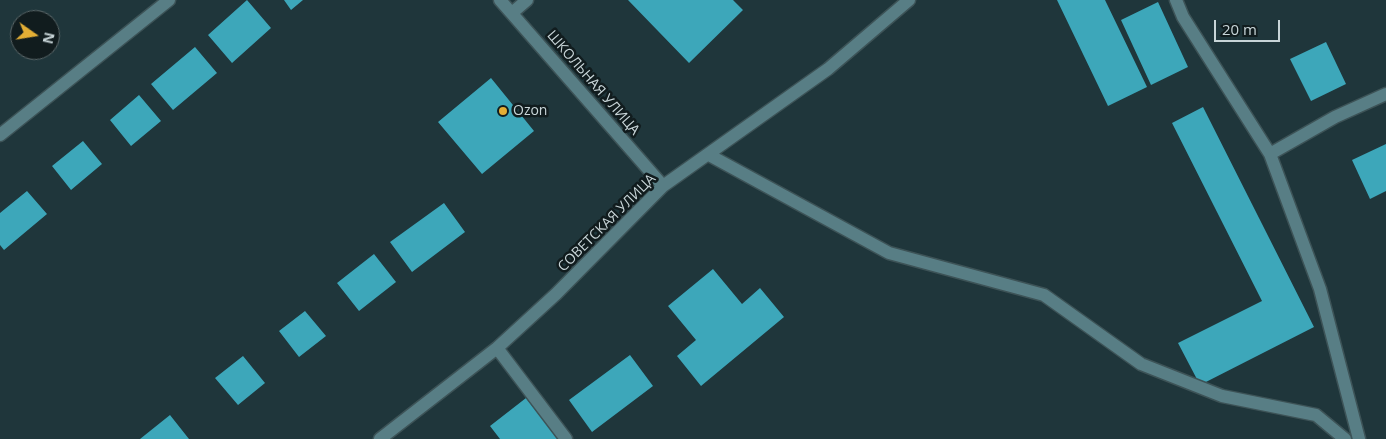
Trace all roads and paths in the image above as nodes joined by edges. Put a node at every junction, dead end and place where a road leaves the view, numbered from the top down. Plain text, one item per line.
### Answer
1 (169, 0) edge
2 (500, 0) edge
3 (527, 0) edge
4 (909, 0) edge
5 (1176, 0) edge
6 (512, 13) junction
7 (1386, 94) edge
8 (0, 135) edge
9 (1270, 154) junction
10 (709, 155) junction
11 (663, 186) junction
12 (497, 348) junction
13 (380, 439) edge
14 (566, 439) edge
15 (1344, 439) edge
16 (1359, 439) edge

1 - 8 street
2 - 6 street, ШКОЛЬНАЯ УЛИЦА
3 - 6 street
4 - 10 street, СОВЕТСКАЯ УЛИЦА
5 - 9 street
6 - 11 street, ШКОЛЬНАЯ УЛИЦА
7 - 9 street
9 - 16 street
10 - 11 street, СОВЕТСКАЯ УЛИЦА
10 - 15 street
11 - 12 street, СОВЕТСКАЯ УЛИЦА
12 - 13 street, СОВЕТСКАЯ УЛИЦА
12 - 14 street

